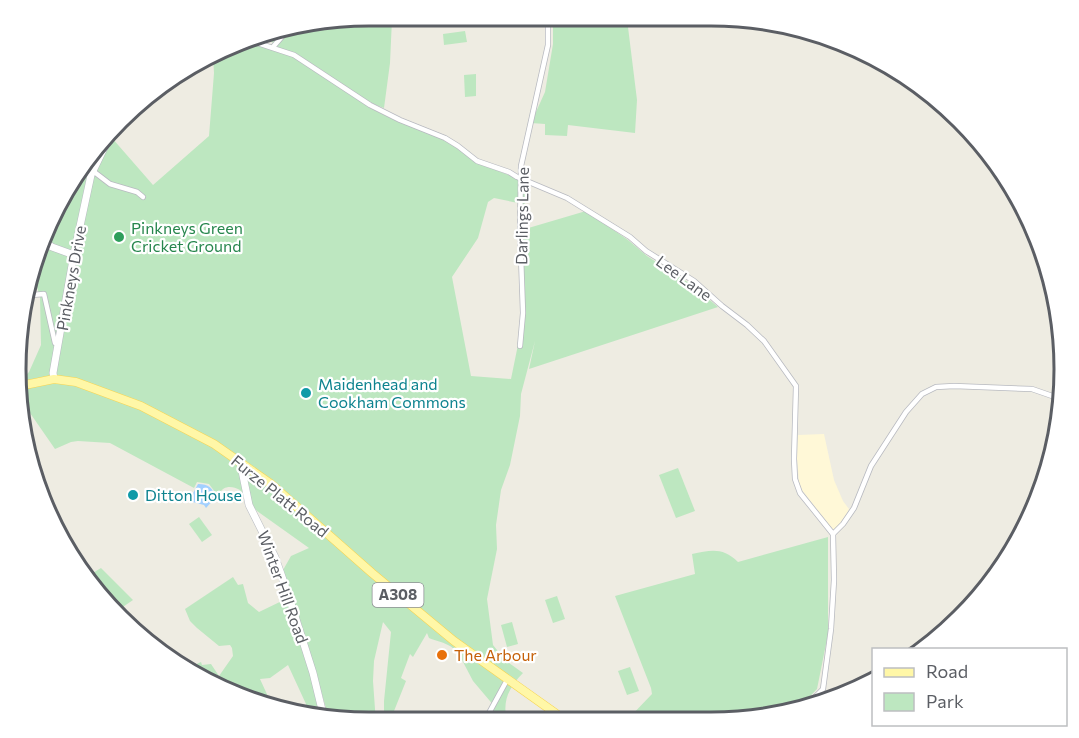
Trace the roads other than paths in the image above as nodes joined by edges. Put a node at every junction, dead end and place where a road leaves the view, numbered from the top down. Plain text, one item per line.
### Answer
1 (548, 26) edge
2 (282, 37) edge
3 (260, 44) edge
4 (273, 47) junction
5 (97, 159) edge
6 (521, 166) junction
7 (93, 171) junction
8 (509, 172) junction
9 (521, 179) junction
10 (143, 197) dead end
11 (49, 245) edge
12 (74, 255) junction
13 (34, 295) edge
14 (59, 345) junction
15 (520, 346) dead end
16 (54, 379) junction
17 (26, 385) edge
18 (1053, 396) edge
19 (240, 461) junction
20 (833, 534) junction
21 (507, 680) junction
22 (817, 695) edge
23 (322, 710) edge
24 (490, 712) edge
25 (553, 712) edge

1 - 6 street, Darlings Lane
2 - 4 street
3 - 4 street, Lee Lane
4 - 8 street, Lee Lane
5 - 7 street, Pinkneys Drive
6 - 8 street
6 - 9 street, Darlings Lane
7 - 10 street
7 - 12 street, Pinkneys Drive
8 - 9 street, Lee Lane
9 - 15 street, Darlings Lane
9 - 20 street, Lee Lane
11 - 12 street
12 - 14 street, Pinkneys Drive
13 - 14 street
14 - 16 street, Pinkneys Drive
16 - 17 main road, Furze Platt Road / A308
16 - 19 main road, Furze Platt Road / A308
18 - 20 street
19 - 21 main road, Furze Platt Road / A308
19 - 23 street, Winter Hill Road
20 - 22 street
21 - 24 street
21 - 25 main road, A308

